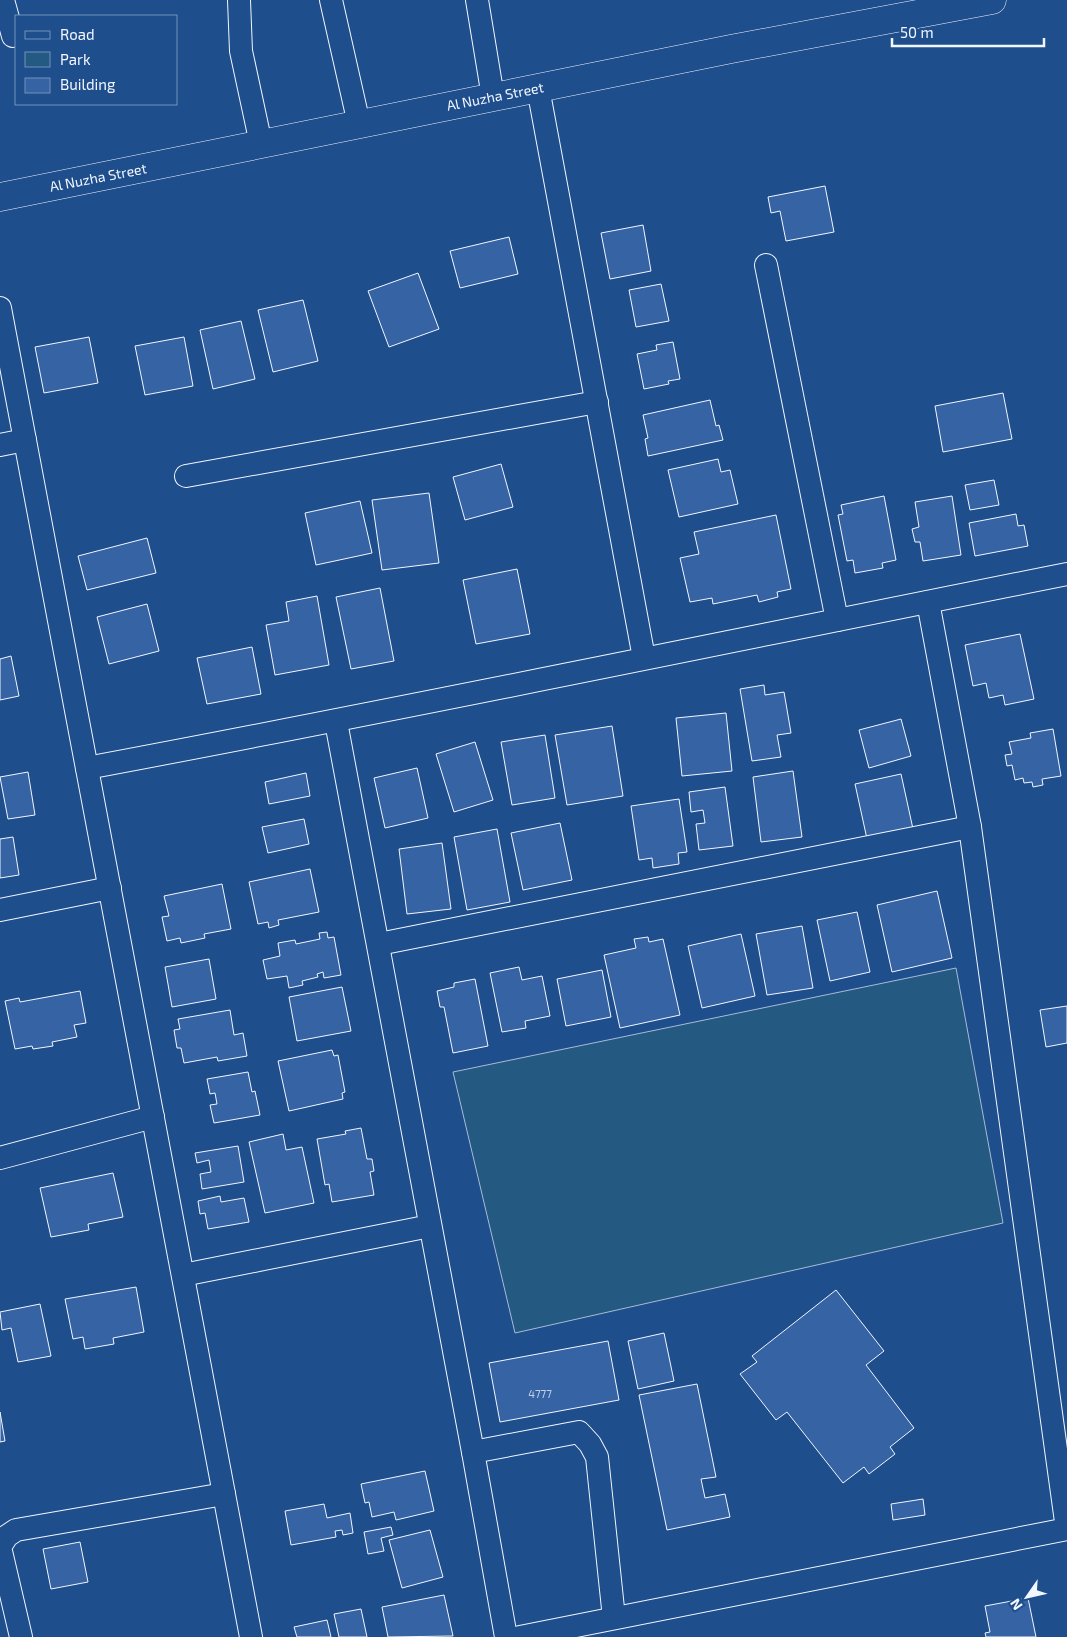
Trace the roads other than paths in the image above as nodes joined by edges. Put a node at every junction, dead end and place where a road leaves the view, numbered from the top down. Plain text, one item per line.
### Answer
1 (3, 0) edge
2 (239, 0) edge
3 (331, 0) edge
4 (477, 0) edge
5 (992, 0) edge
6 (13, 36) dead end
7 (538, 88) junction
8 (493, 97) junction
9 (358, 124) junction
10 (261, 144) junction
11 (0, 196) edge
12 (766, 265) dead end
13 (0, 308) edge
14 (597, 402) junction
15 (25, 440) junction
16 (0, 445) edge
17 (186, 476) dead end
18 (1067, 574) edge
19 (928, 602) junction
20 (837, 620) junction
21 (644, 658) junction
22 (336, 722) junction
23 (87, 768) junction
24 (970, 827) junction
25 (110, 888) junction
26 (0, 910) edge
27 (379, 944) junction
28 (153, 1117) junction
29 (0, 1158) edge
30 (430, 1226) junction
31 (183, 1275) junction
32 (473, 1452) junction
33 (224, 1494) junction
34 (1067, 1529) edge
35 (614, 1618) junction
36 (21, 1637) edge
37 (251, 1637) edge
38 (506, 1637) edge
39 (520, 1637) edge

1 - 6 street
2 - 10 street
3 - 9 street
4 - 8 street
5 - 7 main road, Al Nuzha Street
7 - 8 main road, Al Nuzha Street
7 - 14 street
8 - 9 main road, Al Nuzha Street
9 - 10 main road, Al Nuzha Street
10 - 11 main road, Al Nuzha Street
12 - 20 street
13 - 15 street
14 - 17 street
14 - 21 street
15 - 16 street
15 - 23 street
18 - 19 street
19 - 20 street
19 - 24 street
20 - 21 street
21 - 22 street
22 - 23 street
22 - 27 street
23 - 25 street
24 - 27 street
24 - 34 street
25 - 26 street
25 - 28 street
27 - 30 street
28 - 29 street
28 - 31 street
30 - 31 street
30 - 32 street
31 - 33 street
32 - 35 street
32 - 38 street
33 - 36 street
33 - 37 street
34 - 35 street
35 - 39 street

